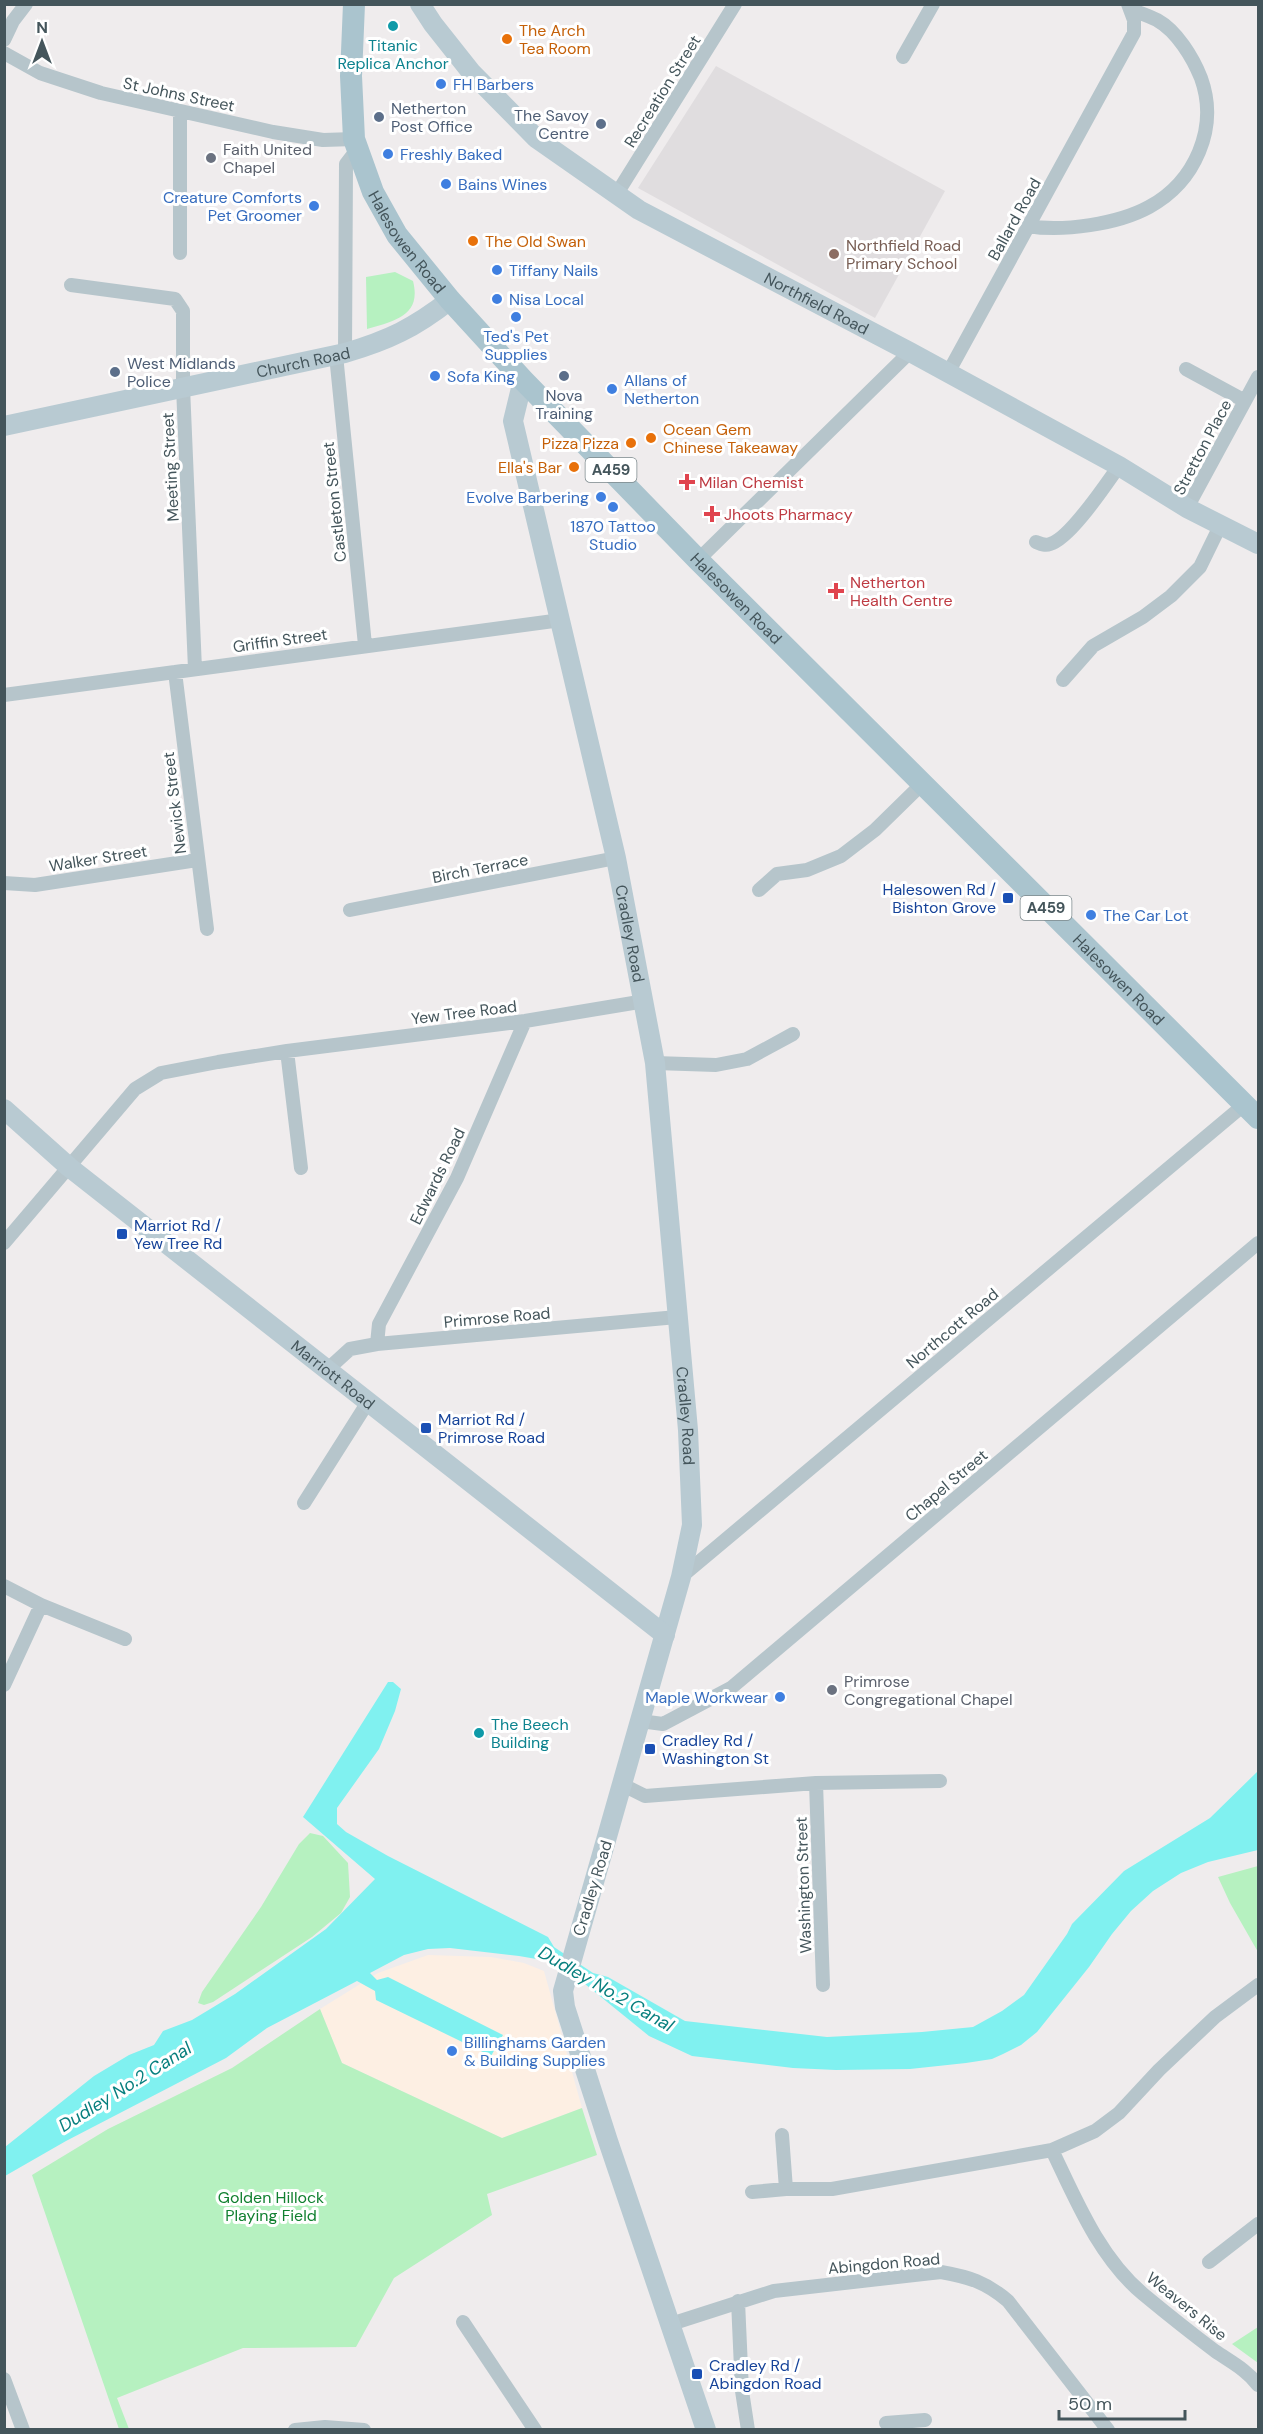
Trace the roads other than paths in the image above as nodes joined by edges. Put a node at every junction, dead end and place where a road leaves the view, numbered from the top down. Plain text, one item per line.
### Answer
1 (26, 4) edge
2 (354, 4) edge
3 (420, 4) edge
4 (735, 4) edge
5 (933, 4) edge
6 (1132, 6) edge
7 (4, 40) edge
8 (4, 53) edge
9 (903, 57) dead end
10 (180, 111) junction
11 (355, 145) junction
12 (616, 195) junction
13 (1028, 226) junction
14 (180, 253) dead end
15 (71, 285) dead end
16 (450, 300) junction
17 (910, 352) junction
18 (340, 354) junction
19 (1186, 369) dead end
20 (948, 373) junction
21 (1258, 376) edge
22 (523, 380) junction
23 (183, 387) junction
24 (1245, 401) junction
25 (4, 426) edge
26 (1119, 466) junction
27 (1188, 508) junction
28 (1221, 525) junction
29 (1036, 542) dead end
30 (1258, 544) edge
31 (698, 560) junction
32 (561, 620) junction
33 (365, 645) junction
34 (195, 669) junction
35 (175, 672) junction
36 (1063, 680) dead end
37 (4, 695) edge
38 (922, 784) junction
39 (616, 858) junction
40 (197, 860) junction
41 (4, 883) edge
42 (759, 890) dead end
43 (350, 910) dead end
44 (207, 929) dead end
45 (645, 1001) junction
46 (525, 1021) junction
47 (793, 1034) dead end
48 (286, 1051) junction
49 (655, 1063) junction
50 (4, 1109) edge
51 (1252, 1111) edge
52 (69, 1167) junction
53 (300, 1168) dead end
54 (4, 1243) edge
55 (1258, 1243) edge
56 (677, 1317) junction
57 (377, 1344) junction
58 (328, 1369) junction
59 (368, 1402) junction
60 (304, 1503) dead end
61 (681, 1577) junction
62 (4, 1586) edge
63 (40, 1605) junction
64 (665, 1635) junction
65 (125, 1639) dead end
66 (4, 1685) edge
67 (640, 1721) junction
68 (940, 1781) dead end
69 (816, 1783) junction
70 (623, 1785) junction
71 (822, 1985) dead end
72 (1258, 1985) edge
73 (782, 2135) dead end
74 (1052, 2150) junction
75 (786, 2189) junction
76 (752, 2192) dead end
77 (1258, 2224) edge
78 (1209, 2262) dead end
79 (738, 2301) junction
80 (463, 2322) dead end
81 (671, 2324) junction
82 (4, 2379) edge
83 (1258, 2385) edge
84 (925, 2420) dead end
85 (885, 2423) dead end
86 (905, 2426) edge
87 (23, 2430) edge
88 (295, 2430) edge
89 (364, 2430) edge
90 (535, 2430) edge
91 (706, 2430) edge
92 (748, 2430) edge
93 (1108, 2430) edge

1 - 7 street
2 - 11 main road, Halesowen Road / A459
3 - 12 street, Northfield Road
4 - 12 street, Recreation Street
5 - 9 street
6 - 13 street, Ballard Road
6 - 13 street
8 - 10 street, St Johns Street
10 - 11 street, St Johns Street
10 - 14 street
11 - 16 main road, Halesowen Road / A459
11 - 18 street, Castleton Street
12 - 17 street, Northfield Road
13 - 20 street, Ballard Road
15 - 23 street, Meeting Street
16 - 18 street, Church Road
16 - 22 main road, Halesowen Road / A459
17 - 20 street, Northfield Road
17 - 31 street
18 - 23 street, Church Road
18 - 33 street, Castleton Street
19 - 24 street, Stretton Place
20 - 26 street, Northfield Road
21 - 24 street, Stretton Place
22 - 31 main road, Halesowen Road / A459
22 - 32 street, Cradley Road
23 - 25 street, Church Road
23 - 34 street, Meeting Street
24 - 27 street, Stretton Place
26 - 27 street, Northfield Road
26 - 29 street
27 - 28 street, Northfield Road
28 - 30 street, Northfield Road
28 - 36 street
31 - 38 main road, Halesowen Road / A459
32 - 33 street, Griffin Street
32 - 39 street, Cradley Road
33 - 34 street, Griffin Street
34 - 35 street, Griffin Street
35 - 37 street, Griffin Street
35 - 40 street, Newick Street
38 - 42 street
38 - 51 main road, Halesowen Road / A459
39 - 43 street, Birch Terrace
39 - 45 street, Cradley Road
40 - 41 street, Walker Street
40 - 44 street, Newick Street
45 - 46 street, Yew Tree Road
45 - 49 street, Cradley Road
46 - 48 street, Yew Tree Road
46 - 57 street, Edwards Road
47 - 49 street
48 - 52 street, Yew Tree Road
48 - 53 street
49 - 56 street, Cradley Road
50 - 52 street, Marriott Road
51 - 61 street, Northcott Road
52 - 54 street, Yew Tree Road
52 - 58 street, Marriott Road
55 - 67 street, Chapel Street
56 - 57 street, Primrose Road
56 - 61 street, Cradley Road
57 - 58 street, Primrose Road
58 - 59 street, Marriott Road
59 - 60 street
59 - 64 street, Marriott Road
61 - 64 street, Cradley Road
62 - 63 street
63 - 65 street
63 - 66 street
64 - 67 street, Cradley Road
67 - 70 street, Cradley Road
68 - 69 street
69 - 70 street
69 - 71 street, Washington Street
70 - 81 street, Cradley Road
72 - 74 street
73 - 75 street
74 - 75 street
74 - 83 street, Weavers Rise
75 - 76 street
77 - 78 street
79 - 81 street, Abingdon Road
79 - 92 street
79 - 93 street, Abingdon Road
80 - 90 street
81 - 91 street, Cradley Road
82 - 87 street
84 - 86 street
85 - 86 street
88 - 89 street

